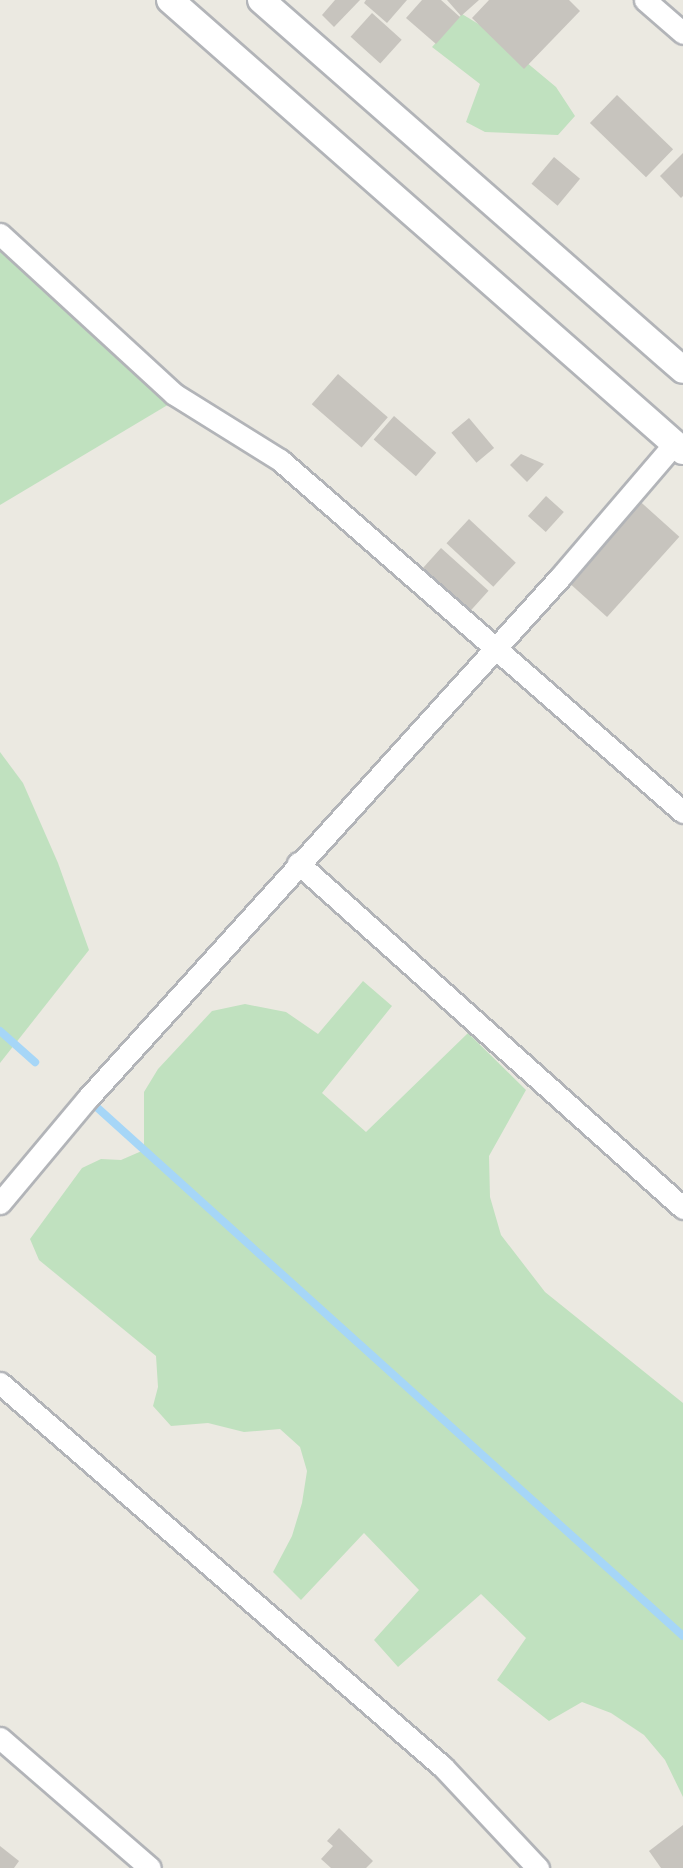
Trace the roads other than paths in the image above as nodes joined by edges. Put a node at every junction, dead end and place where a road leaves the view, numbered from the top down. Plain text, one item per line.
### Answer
1 (170, 0) edge
2 (261, 0) edge
3 (645, 0) edge
4 (683, 33) edge
5 (0, 234) edge
6 (683, 370) edge
7 (679, 447) edge
8 (493, 648) junction
9 (683, 812) edge
10 (299, 863) junction
11 (0, 1203) edge
12 (683, 1208) edge
13 (0, 1383) edge
14 (0, 1738) edge
15 (150, 1868) edge
16 (538, 1868) edge

1 - 7 street
2 - 6 street
3 - 4 street
5 - 8 street
7 - 8 street
8 - 9 street
8 - 10 street
10 - 11 street
10 - 12 street
13 - 16 street
14 - 15 street

